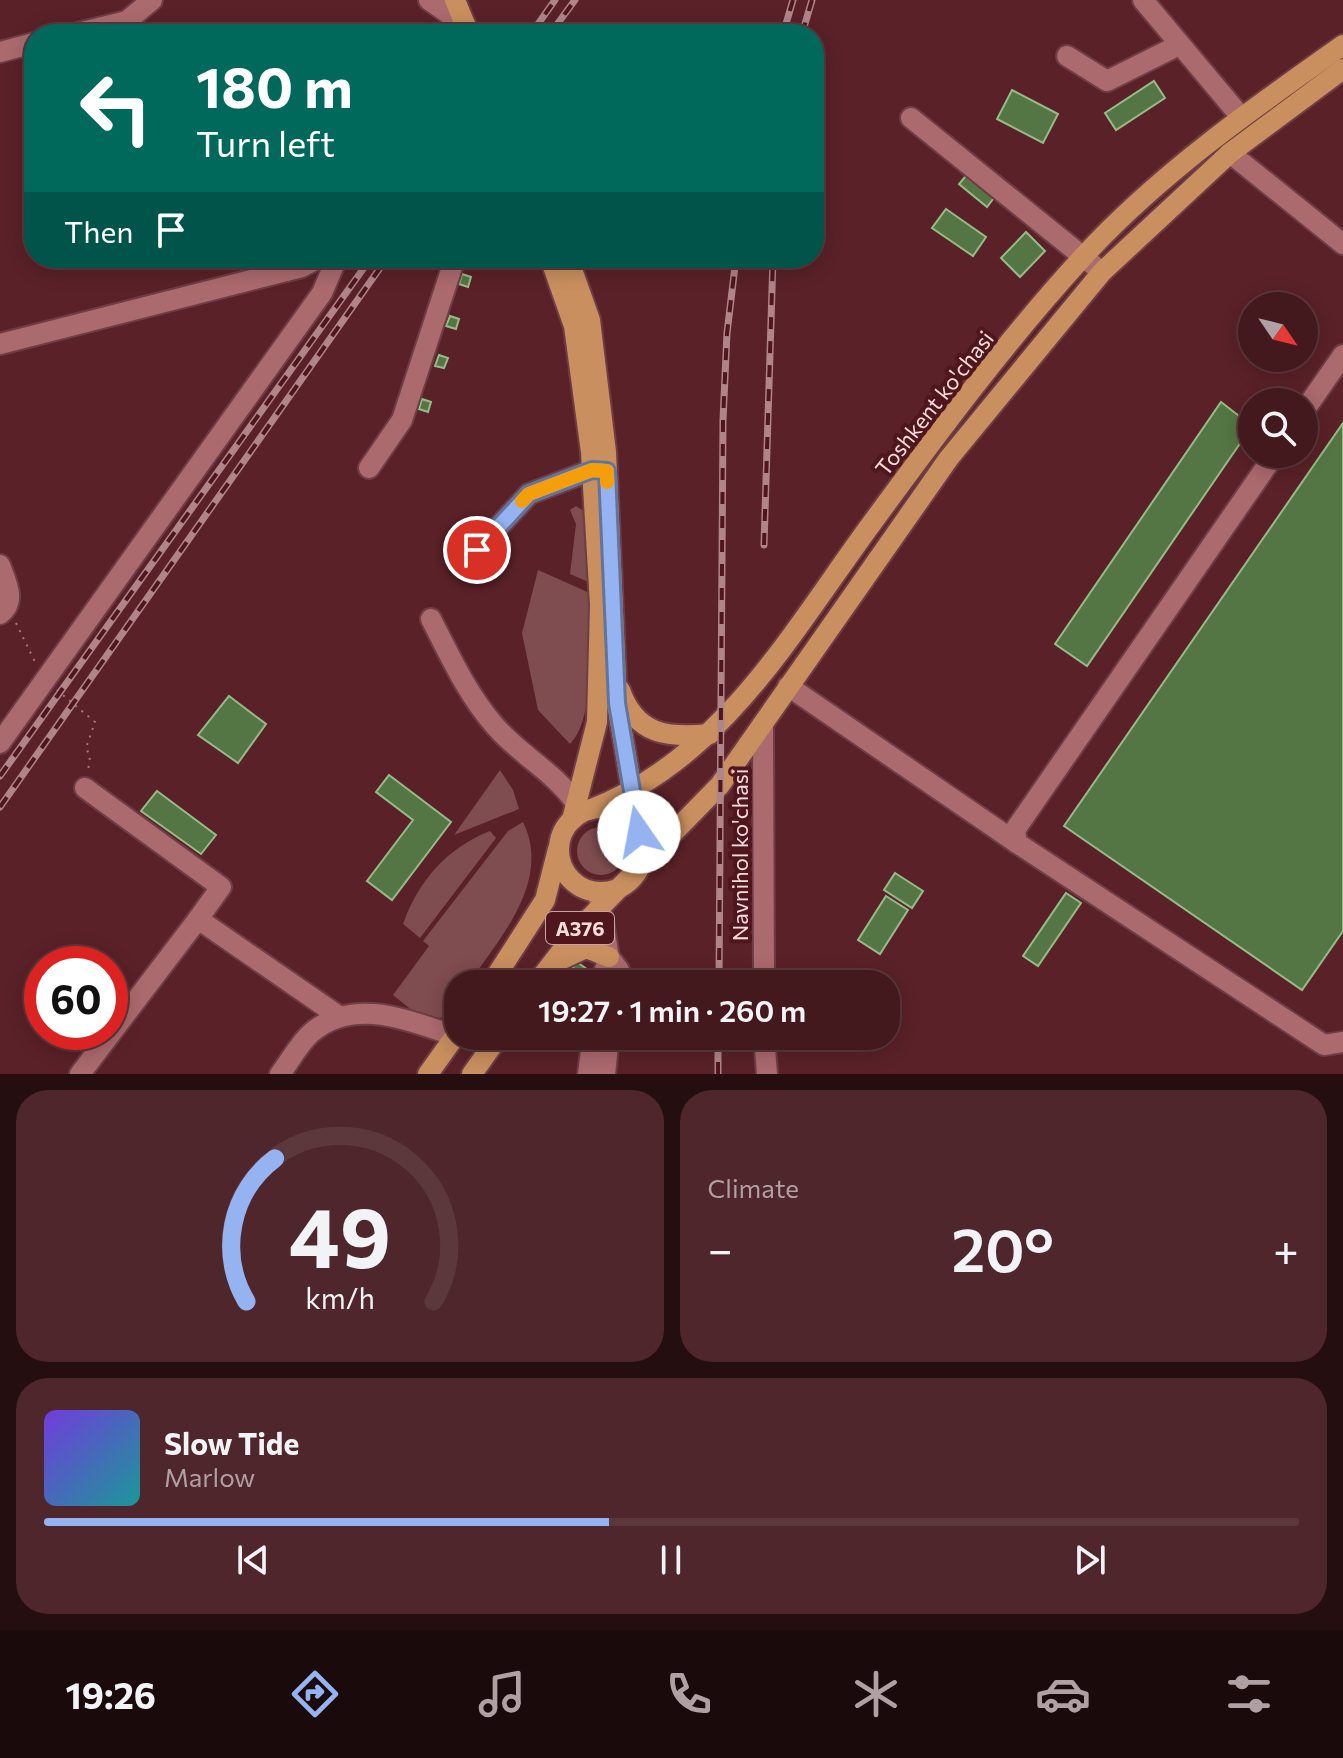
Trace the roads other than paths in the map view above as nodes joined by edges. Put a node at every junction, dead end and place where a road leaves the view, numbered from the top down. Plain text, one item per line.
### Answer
1 (152, 0) edge
2 (429, 0) edge
3 (455, 0) edge
4 (1143, 0) edge
5 (115, 24) edge
6 (458, 24) edge
7 (464, 24) edge
8 (1179, 45) junction
9 (1343, 45) edge
10 (24, 46) edge
11 (0, 52) edge
12 (1067, 56) dead end
13 (1343, 69) edge
14 (1241, 117) junction
15 (911, 118) dead end
16 (1230, 153) junction
17 (1343, 244) edge
18 (1082, 258) junction
19 (298, 268) edge
20 (333, 268) edge
21 (452, 268) edge
22 (554, 268) edge
23 (572, 268) edge
24 (1102, 272) junction
25 (0, 344) edge
26 (1343, 355) edge
27 (1318, 391) edge
28 (369, 468) dead end
29 (1265, 468) edge
30 (599, 470) junction
31 (477, 550) dead end
32 (0, 565) edge
33 (3, 611) edge
34 (431, 619) dead end
35 (616, 677) junction
36 (788, 686) junction
37 (763, 725) junction
38 (710, 734) junction
39 (0, 743) edge
40 (85, 788) road end
41 (631, 794) junction
42 (579, 811) junction
43 (639, 832) junction
44 (1017, 843) junction
45 (559, 845) junction
46 (632, 879) junction
47 (600, 900) junction
48 (198, 919) junction
49 (609, 957) junction
50 (549, 966) junction
51 (500, 970) edge
52 (546, 970) edge
53 (605, 970) edge
54 (619, 970) edge
55 (764, 970) edge
56 (340, 1017) junction
57 (444, 1030) edge
58 (1343, 1042) edge
59 (445, 1050) edge
60 (489, 1050) edge
61 (591, 1050) edge
62 (608, 1050) edge
63 (765, 1050) edge
64 (80, 1074) edge
65 (280, 1074) edge
66 (428, 1074) edge
67 (472, 1074) edge
68 (588, 1074) edge
69 (605, 1074) edge
70 (767, 1074) edge

1 - 5 street
2 - 6 street
3 - 7 main road
4 - 8 street
8 - 12 street
8 - 14 street
9 - 14 main road, Toshkent ko'chasi
10 - 11 street
13 - 16 main road, Toshkent ko'chasi
14 - 18 main road, Toshkent ko'chasi
15 - 18 street
16 - 17 street
16 - 24 main road, Toshkent ko'chasi
18 - 24 street
18 - 38 main road, Toshkent ko'chasi
19 - 25 street
20 - 39 street
21 - 28 street
22 - 30 main road
23 - 30 main road
24 - 36 main road, Toshkent ko'chasi
26 - 27 street
29 - 44 street
30 - 31 street
30 - 35 main road
30 - 42 main road
32 - 33 street
34 - 42 street
35 - 38 main road
35 - 41 main road
36 - 37 main road, Toshkent ko'chasi
36 - 44 street
37 - 46 main road, Toshkent ko'chasi
37 - 55 street, Navnihol ko'chasi
38 - 41 main road, Toshkent ko'chasi
40 - 48 street
41 - 42 main road, Toshkent ko'chasi
41 - 43 main road
42 - 43 main road
42 - 45 main road
43 - 46 main road
44 - 58 street
45 - 47 main road
45 - 51 main road
46 - 47 main road
47 - 49 street
47 - 50 main road, A376
48 - 56 street
48 - 64 street
49 - 50 main road
49 - 53 street
49 - 54 street
50 - 52 main road, A376
56 - 57 street
56 - 65 street
59 - 66 main road
60 - 67 main road
61 - 68 street
62 - 69 street
63 - 70 street

